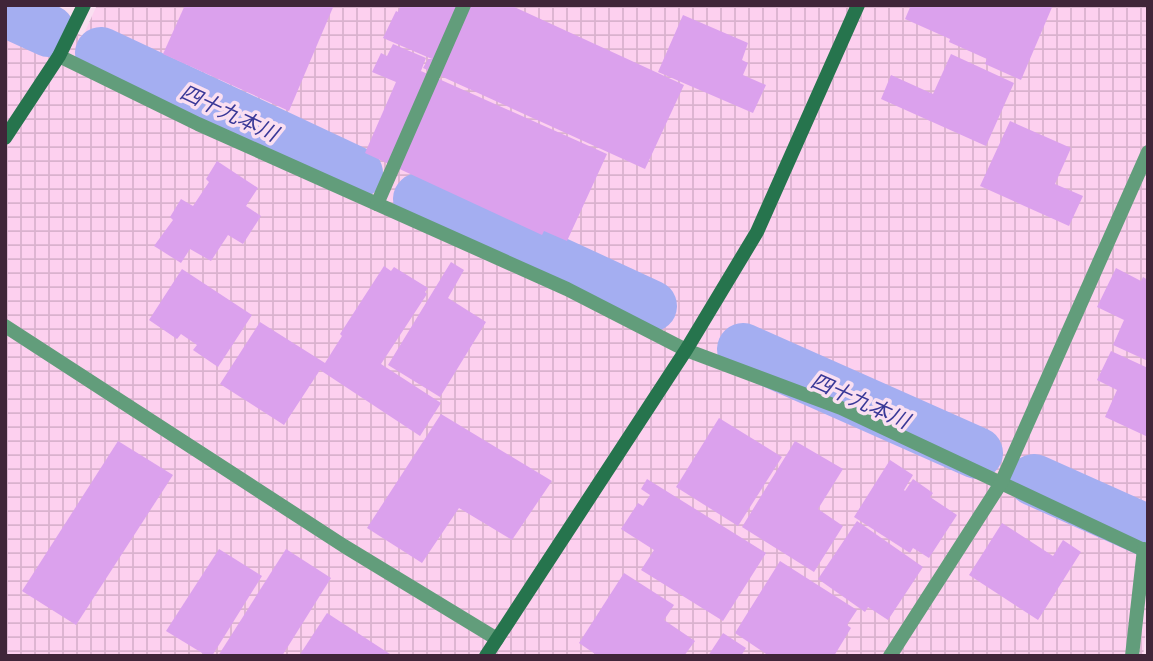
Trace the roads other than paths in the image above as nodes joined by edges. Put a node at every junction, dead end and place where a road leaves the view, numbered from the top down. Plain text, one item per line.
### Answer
1 (84, 5) edge
2 (464, 5) edge
3 (858, 5) edge
4 (59, 56) junction
5 (5, 138) edge
6 (1148, 152) edge
7 (377, 204) junction
8 (5, 326) edge
9 (686, 350) junction
10 (1001, 483) junction
11 (1146, 550) edge
12 (497, 639) junction
13 (486, 656) edge
14 (890, 656) edge
15 (1132, 656) edge

1 - 4 street
2 - 7 street
3 - 9 street
4 - 5 street
4 - 7 street
6 - 10 street
7 - 9 street
8 - 12 street
9 - 10 street
9 - 12 street
10 - 11 street
10 - 14 street
11 - 15 street
12 - 13 street

